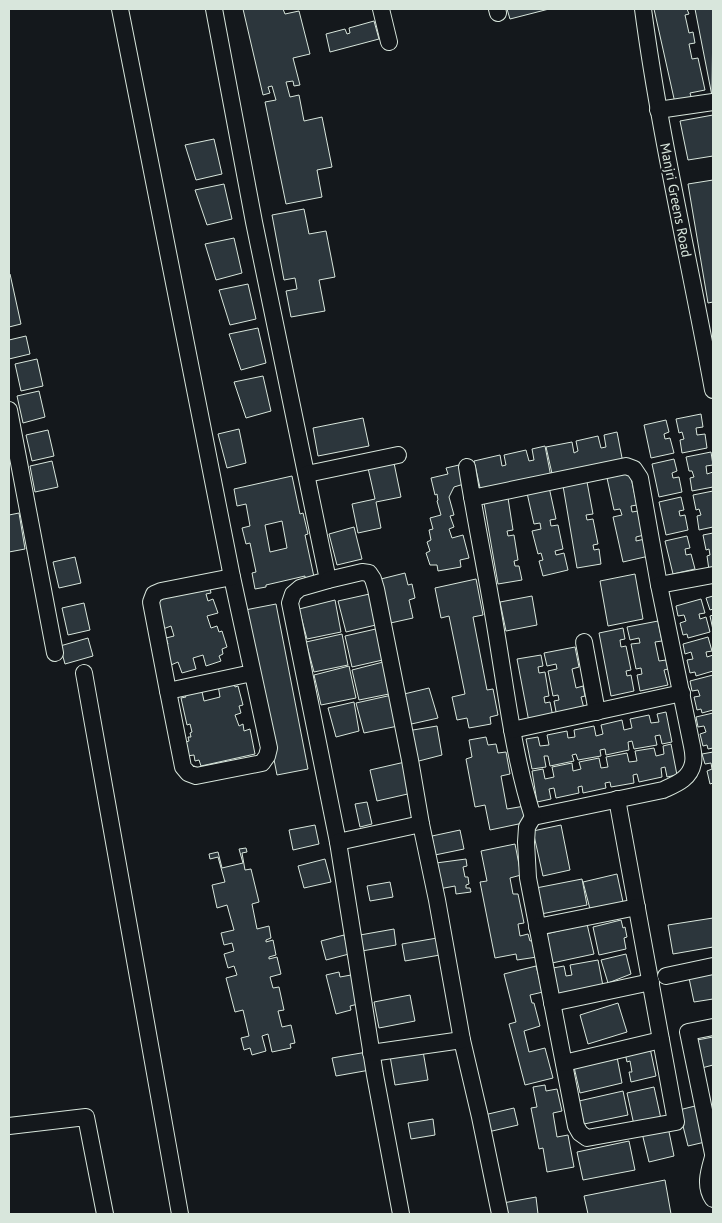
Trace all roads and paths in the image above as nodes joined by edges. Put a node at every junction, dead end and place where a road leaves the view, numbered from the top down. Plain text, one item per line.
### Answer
1 (120, 9) edge
2 (214, 9) edge
3 (380, 9) edge
4 (643, 9) edge
5 (389, 42) dead end
6 (713, 102) edge
7 (658, 110) junction
8 (713, 390) edge
9 (9, 410) edge
10 (398, 455) dead end
11 (467, 468) dead end
12 (307, 474) junction
13 (472, 498) junction
14 (713, 575) edge
15 (232, 577) junction
16 (328, 580) junction
17 (659, 584) junction
18 (584, 642) dead end
19 (55, 653) dead end
20 (84, 673) dead end
21 (252, 673) junction
22 (168, 691) junction
23 (682, 693) junction
24 (597, 712) junction
25 (512, 730) junction
26 (617, 799) junction
27 (533, 817) junction
28 (421, 824) junction
29 (338, 842) junction
30 (637, 907) junction
31 (537, 927) junction
32 (713, 966) edge
33 (658, 979) junction
34 (552, 1003) junction
35 (713, 1026) edge
36 (462, 1040) junction
37 (661, 1040) junction
38 (371, 1053) junction
39 (564, 1063) junction
40 (9, 1126) edge
41 (713, 1155) edge
42 (713, 1199) edge
43 (105, 1214) edge
44 (180, 1214) edge
45 (401, 1214) edge
46 (500, 1214) edge

1 - 15 street
2 - 12 street
3 - 5 street
4 - 7 street, Manjri Greens Road
6 - 7 street
7 - 8 street, Manjri Greens Road
9 - 19 street
10 - 12 street
11 - 13 street
12 - 16 street
13 - 17 street
13 - 25 street
14 - 17 street
15 - 21 street
15 - 22 street
16 - 28 street
16 - 29 street
17 - 23 street
18 - 24 street
20 - 44 street
21 - 22 street
21 - 22 street
23 - 24 street
23 - 26 street
24 - 25 street
25 - 27 street
26 - 27 street
26 - 30 street
27 - 31 street
28 - 29 street
28 - 36 street
29 - 38 street
30 - 31 street
30 - 33 street
31 - 34 street
32 - 33 street
33 - 34 street
33 - 37 street
34 - 39 street
35 - 41 street
36 - 38 street
36 - 46 street
37 - 39 street
37 - 39 street
38 - 45 street
40 - 43 street
41 - 42 street

